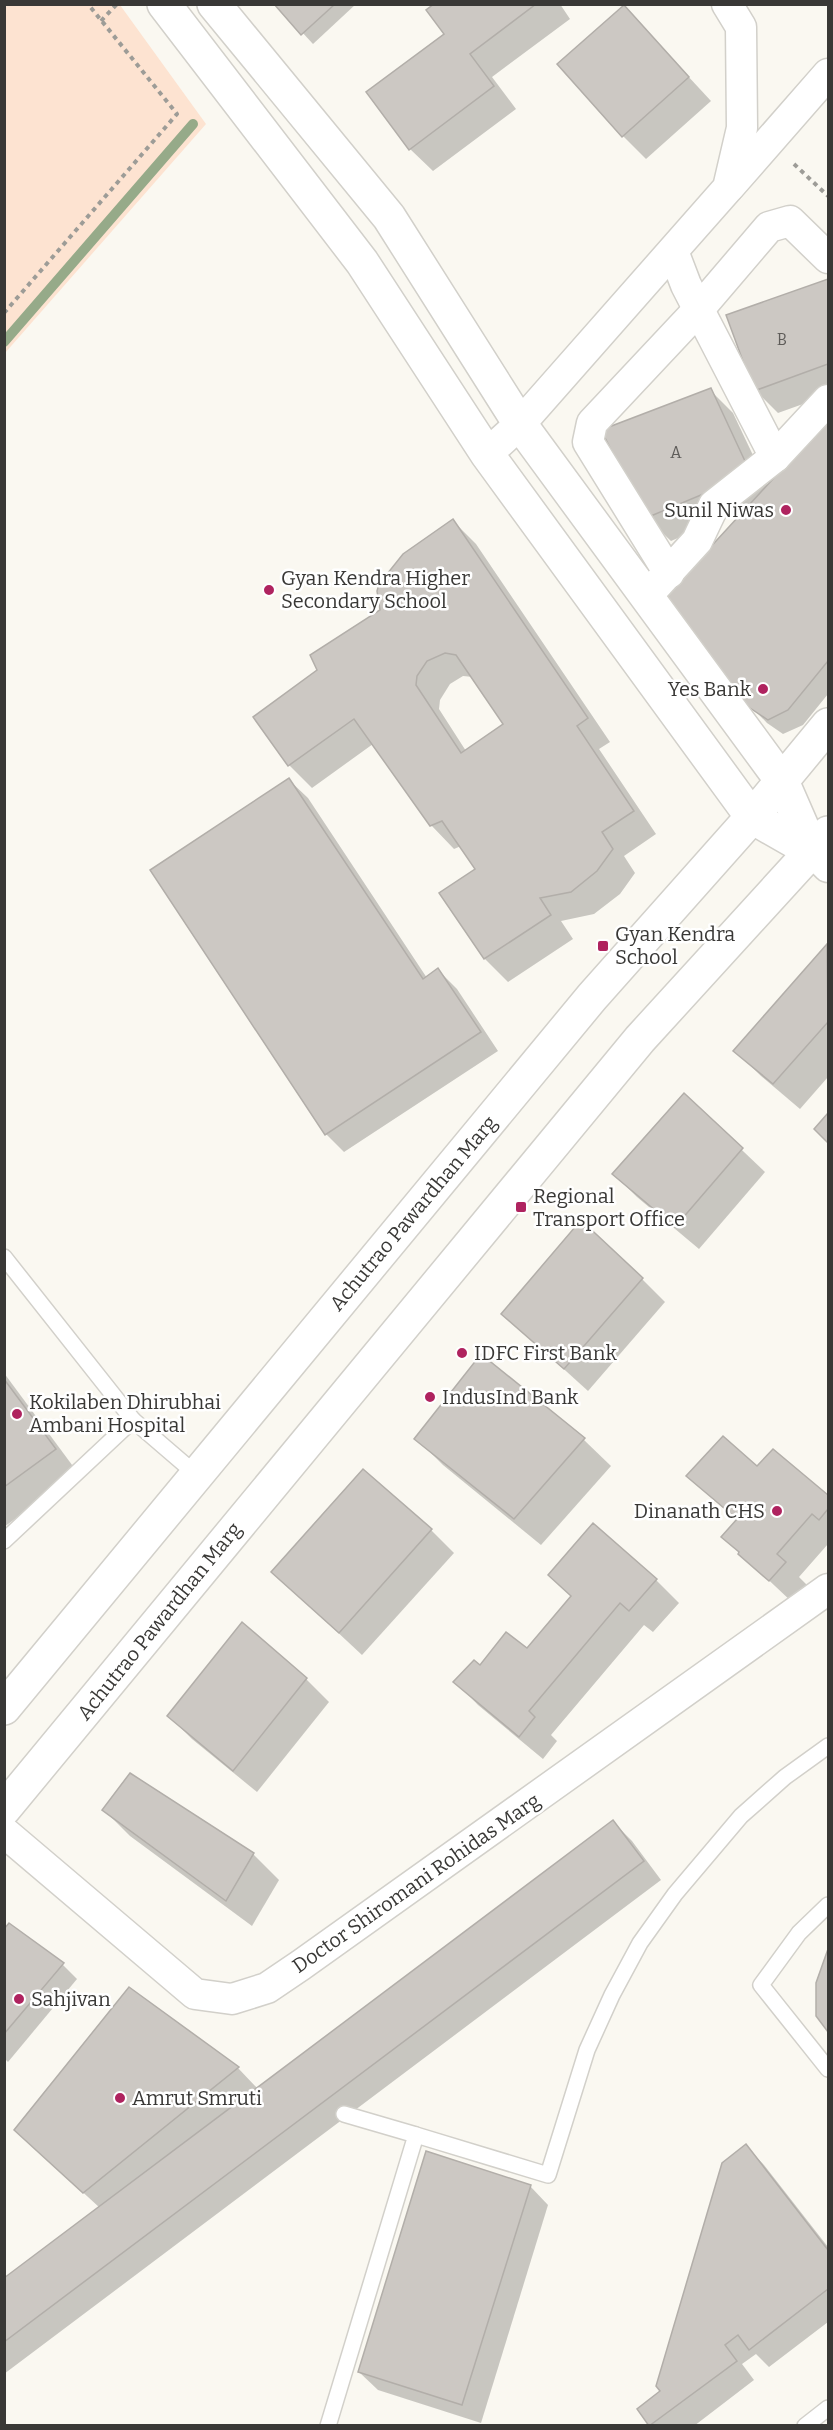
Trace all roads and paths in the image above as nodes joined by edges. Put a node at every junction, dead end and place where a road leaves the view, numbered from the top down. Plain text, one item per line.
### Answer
1 (88, 4) edge
2 (117, 4) edge
3 (164, 4) edge
4 (214, 4) edge
5 (727, 4) edge
6 (100, 21) junction
7 (828, 74) edge
8 (771, 140) junction
9 (728, 188) junction
10 (828, 196) edge
11 (673, 251) junction
12 (828, 258) edge
13 (699, 309) junction
14 (4, 313) edge
15 (828, 400) edge
16 (520, 424) junction
17 (487, 454) junction
18 (775, 457) junction
19 (669, 573) junction
20 (647, 597) junction
21 (828, 725) edge
22 (782, 781) junction
23 (752, 817) junction
24 (823, 851) edge
25 (4, 1257) edge
26 (133, 1420) junction
27 (196, 1475) junction
28 (4, 1541) edge
29 (828, 1589) edge
30 (4, 1708) edge
31 (828, 1746) edge
32 (4, 1809) edge
33 (4, 1832) edge
34 (828, 1905) edge
35 (828, 2069) edge
36 (344, 2114) dead end
37 (416, 2135) junction
38 (828, 2408) edge
39 (328, 2426) edge
40 (805, 2426) edge

1 - 6 path
2 - 6 path
3 - 17 main road
4 - 16 main road
5 - 9 street
6 - 14 path
7 - 8 street
8 - 9 street
8 - 10 path
9 - 11 street
11 - 13 street
11 - 16 street
12 - 13 street
13 - 18 street
13 - 19 street
15 - 18 street
16 - 17 street
16 - 20 main road
17 - 23 main road
18 - 19 street
19 - 20 street
20 - 22 main road
21 - 22 main road, Achutrao Pawardhan Marg
22 - 23 main road, Achutrao Pawardhan Marg
22 - 24 main road
23 - 24 main road
23 - 27 main road, Achutrao Pawardhan Marg
24 - 32 main road, Achutrao Pawardhan Marg
25 - 26 lane
26 - 27 lane
26 - 28 lane
27 - 30 main road, Achutrao Pawardhan Marg
29 - 33 street, Doctor Shiromani Rohidas Marg
31 - 37 lane
34 - 35 lane
36 - 37 lane
37 - 39 lane
38 - 40 lane

